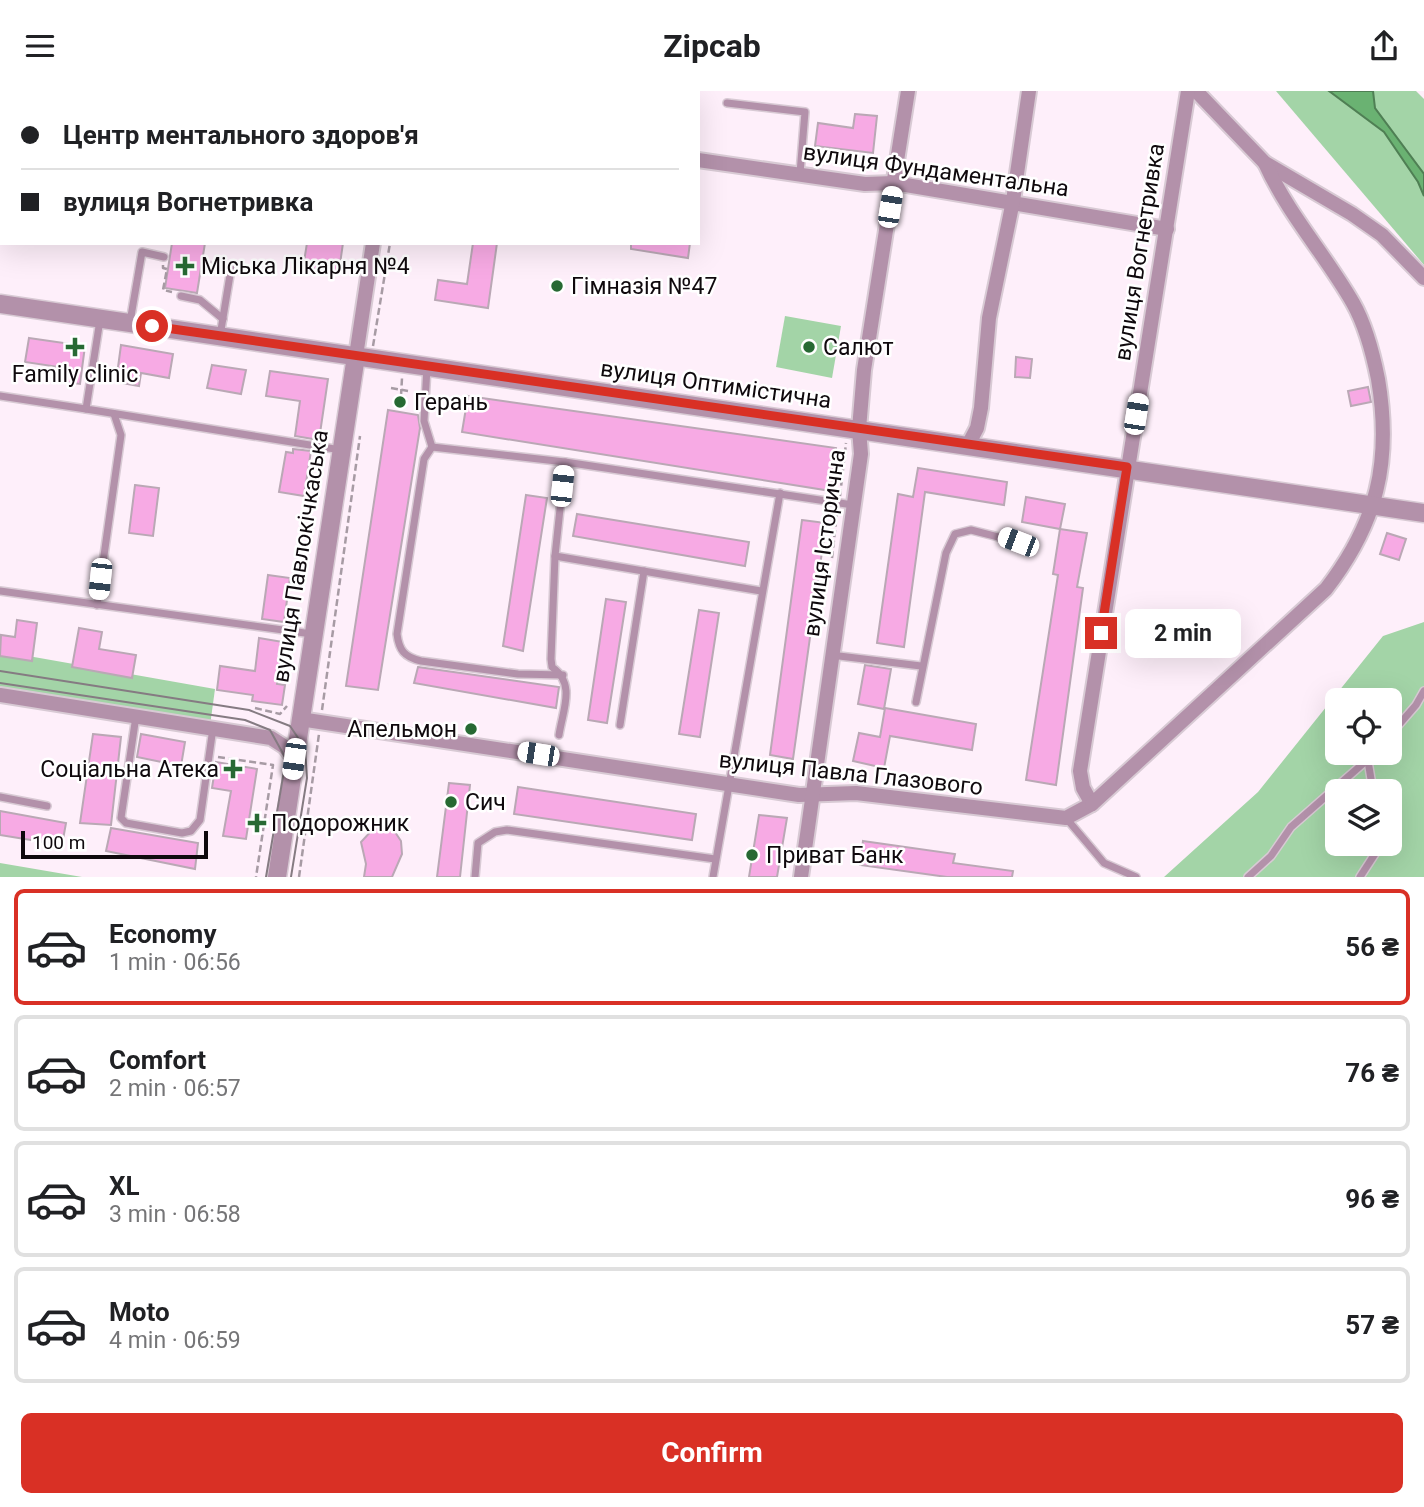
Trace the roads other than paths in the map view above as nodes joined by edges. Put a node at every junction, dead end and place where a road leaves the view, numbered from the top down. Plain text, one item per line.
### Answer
1 (908, 91) edge
2 (1029, 91) edge
3 (1188, 91) edge
4 (1196, 91) edge
5 (727, 103) dead end
6 (700, 160) edge
7 (1265, 163) junction
8 (800, 173) junction
9 (894, 183) junction
10 (1013, 201) junction
11 (1167, 229) junction
12 (373, 245) edge
13 (164, 257) road end
14 (206, 265) dead end
15 (231, 269) junction
16 (244, 271) dead end
17 (1424, 278) edge
18 (181, 296) road end
19 (0, 304) edge
20 (100, 319) junction
21 (130, 323) junction
22 (221, 328) junction
23 (364, 353) junction
24 (427, 367) junction
25 (0, 396) edge
26 (86, 409) junction
27 (114, 414) junction
28 (859, 429) junction
29 (432, 447) junction
30 (967, 447) junction
31 (341, 450) junction
32 (565, 462) junction
33 (1127, 467) junction
34 (780, 493) junction
35 (853, 505) junction
36 (1373, 505) junction
37 (1424, 513) edge
38 (1018, 542) dead end
39 (555, 556) junction
40 (644, 571) junction
41 (0, 591) edge
42 (761, 591) junction
43 (97, 604) junction
44 (313, 634) junction
45 (831, 655) junction
46 (921, 666) junction
47 (564, 675) junction
48 (1424, 691) edge
49 (0, 695) edge
50 (916, 702) dead end
51 (136, 715) junction
52 (300, 719) junction
53 (1402, 721) edge
54 (620, 725) dead end
55 (213, 728) junction
56 (559, 735) dead end
57 (294, 759) junction
58 (1363, 765) edge
59 (729, 785) junction
60 (812, 796) junction
61 (0, 797) edge
62 (1091, 804) junction
63 (47, 806) dead end
64 (1066, 818) junction
65 (1374, 856) edge
66 (715, 859) junction
67 (277, 877) edge
68 (475, 877) edge
69 (713, 877) edge
70 (801, 877) edge
71 (1136, 877) edge
72 (1248, 877) edge
73 (1360, 877) edge

1 - 9 street, вулиця Історична
2 - 10 street
3 - 11 street, вулиця Вогнетривка
4 - 7 street
5 - 8 lane
6 - 8 street, вулиця Фундаментальна
7 - 17 street
7 - 36 street
8 - 9 street, вулиця Фундаментальна
9 - 10 street, вулиця Фундаментальна
9 - 28 street, вулиця Історична
10 - 11 street, вулиця Фундаментальна
10 - 30 street
11 - 33 street, вулиця Вогнетривка
12 - 23 street, вулиця Павлокічкаська
13 - 21 lane
14 - 15 lane
15 - 16 lane
15 - 22 lane
18 - 22 lane
19 - 20 street, вулиця Оптимістична
20 - 21 street, вулиця Оптимістична
20 - 26 lane
21 - 22 street, вулиця Оптимістична
22 - 23 street, вулиця Оптимістична
23 - 24 street, вулиця Оптимістична
23 - 31 street, вулиця Павлокічкаська
24 - 28 street, вулиця Оптимістична
24 - 29 lane
25 - 26 lane
26 - 27 lane
27 - 31 lane
27 - 43 lane
28 - 30 street, вулиця Оптимістична
28 - 35 street, вулиця Історична
29 - 32 lane
29 - 47 lane
30 - 33 street, вулиця Оптимістична
31 - 44 street, вулиця Павлокічкаська
32 - 34 lane
32 - 39 lane
33 - 36 street, вулиця Оптимістична
33 - 62 street, вулиця Вогнетривка
34 - 35 lane
34 - 42 lane
35 - 45 street, вулиця Історична
36 - 37 street, вулиця Оптимістична
36 - 62 street
38 - 46 lane
39 - 40 lane
39 - 47 lane
40 - 42 lane
40 - 54 lane
41 - 43 lane
42 - 59 lane
43 - 44 lane
44 - 52 street, вулиця Павлокічкаська
45 - 46 lane
45 - 60 street, вулиця Історична
46 - 50 lane
47 - 56 lane
48 - 53 lane
49 - 51 street
51 - 55 street
51 - 55 lane
52 - 57 street, вулиця Павлокічкаська
52 - 59 street, вулиця Павла Глазового
55 - 57 street
57 - 67 street, вулиця Павлокічкаська
58 - 72 lane
59 - 60 street, вулиця Павла Глазового
59 - 66 lane
60 - 64 street, вулиця Павла Глазового
60 - 70 street, вулиця Історична
61 - 63 lane
62 - 64 street
64 - 71 lane
65 - 73 lane
66 - 68 lane
66 - 69 lane

